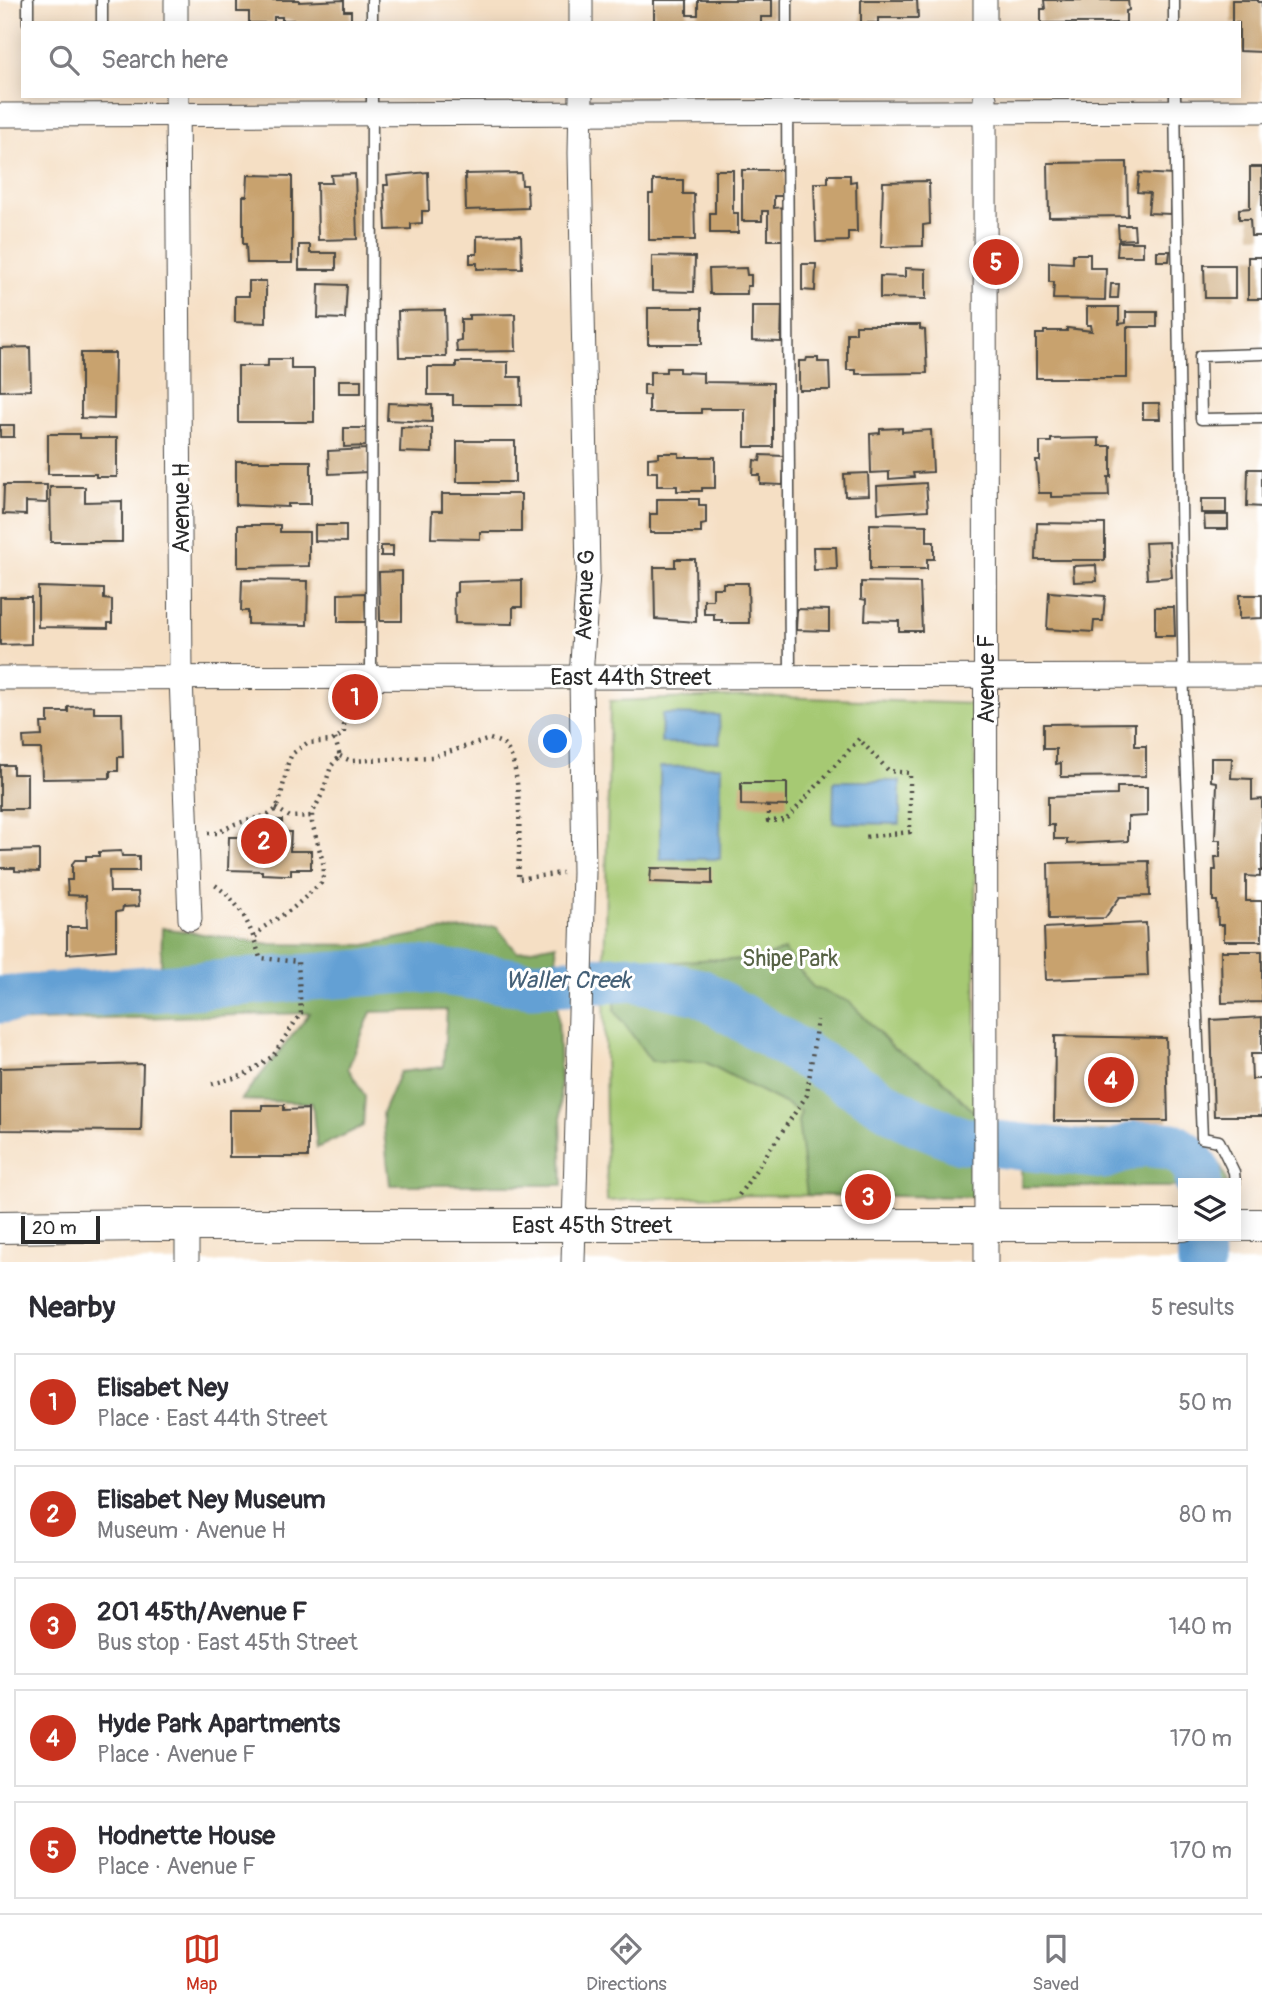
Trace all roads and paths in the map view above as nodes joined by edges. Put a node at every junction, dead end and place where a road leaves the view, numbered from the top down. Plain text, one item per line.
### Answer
1 (28, 0) edge
2 (103, 0) edge
3 (176, 0) edge
4 (372, 0) edge
5 (581, 0) edge
6 (787, 0) edge
7 (985, 0) edge
8 (1174, 0) edge
9 (28, 21) edge
10 (103, 21) edge
11 (176, 21) edge
12 (372, 21) edge
13 (581, 21) edge
14 (787, 21) edge
15 (985, 21) edge
16 (1174, 21) edge
17 (787, 104) edge
18 (985, 104) edge
19 (1175, 104) edge
20 (177, 105) edge
21 (372, 105) edge
22 (581, 105) edge
23 (1262, 111) edge
24 (0, 115) edge
25 (1262, 354) edge
26 (1262, 418) edge
27 (1184, 676) junction
28 (1262, 676) edge
29 (181, 677) junction
30 (371, 677) junction
31 (581, 677) junction
32 (790, 677) junction
33 (985, 677) junction
34 (0, 678) edge
35 (344, 695) dead end
36 (335, 738) junction
37 (340, 756) junction
38 (768, 806) dead end
39 (276, 808) junction
40 (312, 816) junction
41 (207, 833) dead end
42 (866, 837) dead end
43 (188, 866) junction
44 (584, 872) junction
45 (190, 919) dead end
46 (255, 938) junction
47 (817, 1020) dead end
48 (212, 1084) dead end
49 (1234, 1178) edge
50 (739, 1195) dead end
51 (187, 1225) junction
52 (575, 1225) junction
53 (985, 1225) junction
54 (1178, 1225) edge
55 (1241, 1225) edge
56 (1262, 1225) edge
57 (0, 1227) edge
58 (187, 1262) edge
59 (573, 1262) edge
60 (986, 1262) edge

1 - 9 lane
2 - 10 lane
3 - 11 street
4 - 12 lane
5 - 13 street
6 - 14 lane
7 - 15 street
8 - 16 lane
17 - 18 street
17 - 22 street
17 - 32 lane
18 - 19 street
18 - 33 street, Avenue F
19 - 23 street
19 - 27 lane
20 - 21 street
20 - 24 street
20 - 29 street, Avenue H
21 - 22 street
21 - 30 lane
22 - 31 street, Avenue G
25 - 26 lane
27 - 28 street, East 44th Street
27 - 33 street, East 44th Street
27 - 49 lane
29 - 30 street, East 44th Street
29 - 34 street, East 44th Street
29 - 43 street, Avenue H
30 - 31 street, East 44th Street
31 - 32 street, East 44th Street
31 - 44 street, Avenue G
32 - 33 street, East 44th Street
33 - 53 street, Avenue F
35 - 36 path
36 - 37 path
36 - 39 path
37 - 40 path
37 - 44 path
38 - 42 path
39 - 40 path
39 - 41 path
40 - 46 path
43 - 45 street, Avenue H
43 - 46 path
44 - 52 street, Avenue G
46 - 48 path
47 - 50 path
51 - 52 main road, East 45th Street
51 - 57 main road, East 45th Street
51 - 58 street
52 - 53 main road, East 45th Street
52 - 59 street, Avenue G
53 - 54 main road, East 45th Street
53 - 60 street, Avenue F
55 - 56 main road

